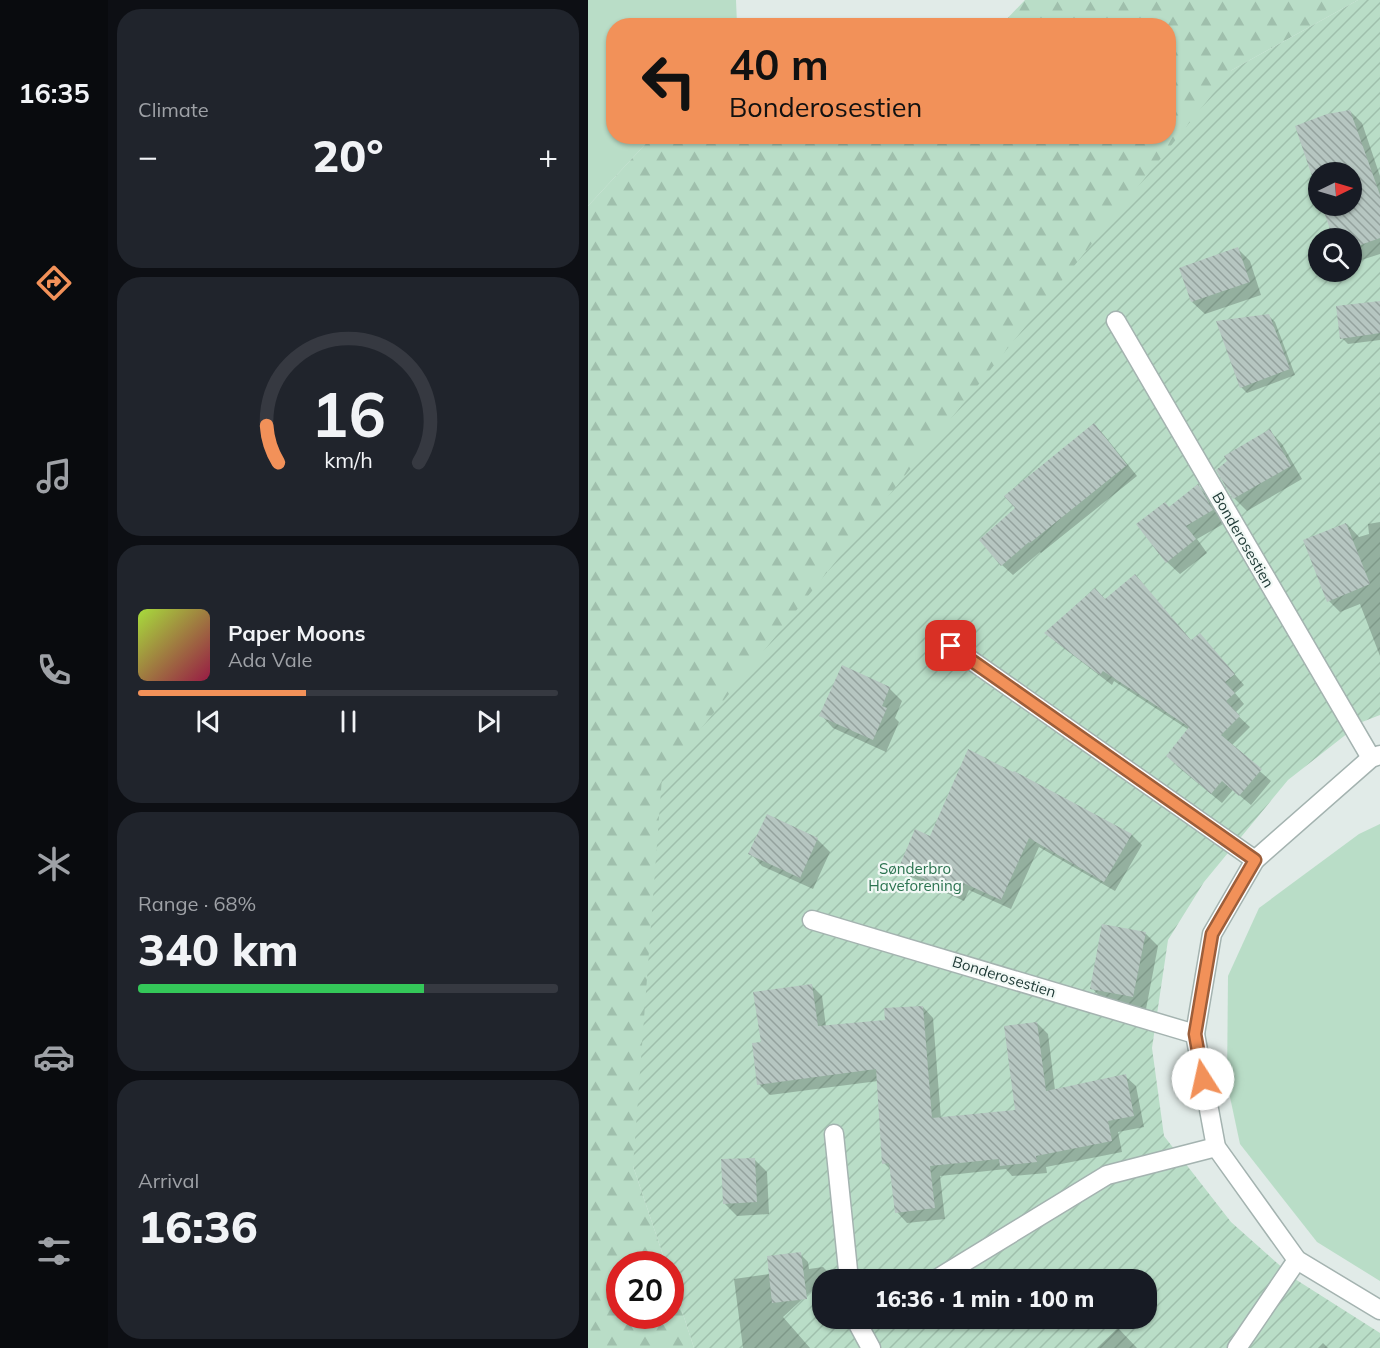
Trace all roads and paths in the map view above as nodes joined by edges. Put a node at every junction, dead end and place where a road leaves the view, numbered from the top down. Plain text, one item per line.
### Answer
1 (1116, 321) dead end
2 (951, 646) dead end
3 (1375, 757) edge
4 (1255, 860) junction
5 (812, 920) dead end
6 (1195, 1034) junction
7 (834, 1134) dead end
8 (1216, 1147) junction
9 (1298, 1260) junction
10 (848, 1269) edge
11 (953, 1269) edge
12 (1380, 1310) edge
13 (865, 1329) edge
14 (871, 1348) edge
15 (1237, 1348) edge

1 - 3 lane, Bonderosestien
2 - 4 lane
3 - 4 lane, Bonderosestien
4 - 6 lane, Bonderosestien
5 - 6 lane, Bonderosestien
6 - 8 lane, Bonderosestien
7 - 10 lane
8 - 9 lane, Bonderosestien
8 - 11 lane
9 - 12 lane, Bonderosestien
9 - 15 lane
13 - 14 lane

